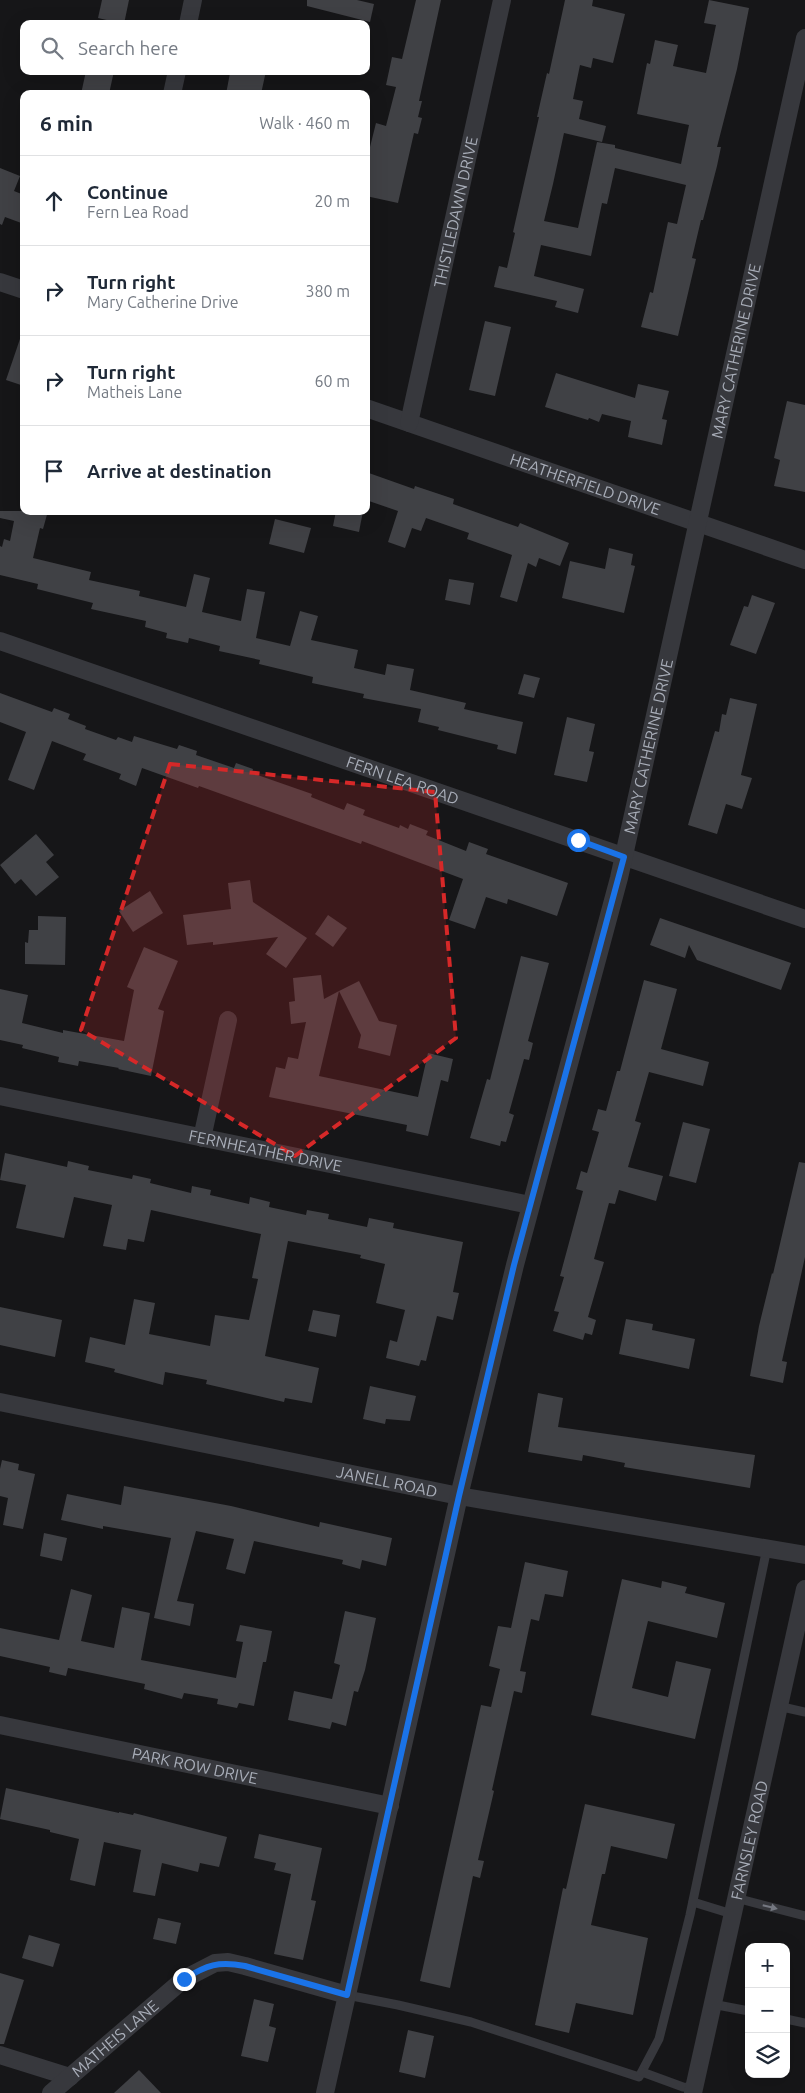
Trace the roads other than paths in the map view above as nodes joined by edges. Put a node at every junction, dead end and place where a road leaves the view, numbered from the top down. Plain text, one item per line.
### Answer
1 (193, 0) edge
2 (502, 0) edge
3 (189, 20) edge
4 (805, 38) edge
5 (176, 75) edge
6 (173, 90) edge
7 (0, 282) edge
8 (20, 289) edge
9 (370, 409) edge
10 (409, 423) junction
11 (698, 522) junction
12 (805, 560) edge
13 (0, 641) edge
14 (624, 857) junction
15 (805, 919) edge
16 (228, 1020) dead end
17 (0, 1096) edge
18 (202, 1138) junction
19 (530, 1204) junction
20 (0, 1402) edge
21 (459, 1496) junction
22 (767, 1548) junction
23 (805, 1555) edge
24 (805, 1589) edge
25 (778, 1706) junction
26 (805, 1712) edge
27 (0, 1725) edge
28 (390, 1806) junction
29 (693, 1902) junction
30 (734, 1906) junction
31 (805, 1916) edge
32 (347, 1995) junction
33 (712, 2004) junction
34 (745, 2010) edge
35 (790, 2020) edge
36 (805, 2023) edge
37 (0, 2055) edge
38 (642, 2072) junction
39 (70, 2077) junction
40 (693, 2091) edge
41 (51, 2093) edge
42 (326, 2093) edge

1 - 3 street
2 - 10 street, THISTLEDAWN DRIVE
4 - 11 street, MARY CATHERINE DRIVE
5 - 6 street
7 - 8 street
9 - 10 street, HEATHERFIELD DRIVE
10 - 11 street, HEATHERFIELD DRIVE
11 - 12 street, HEATHERFIELD DRIVE
11 - 14 street, MARY CATHERINE DRIVE
13 - 14 street, FERN LEA ROAD
14 - 15 street, FERN LEA ROAD
14 - 19 street, MARY CATHERINE DRIVE
16 - 18 street
17 - 18 street, FERNHEATHER DRIVE
18 - 19 street, FERNHEATHER DRIVE
19 - 21 street, MARY CATHERINE DRIVE
20 - 21 street, JANELL ROAD
21 - 22 street, JANELL ROAD
21 - 28 street, MARY CATHERINE DRIVE
22 - 23 street, JANELL ROAD
22 - 29 lane
24 - 25 street, FARNSLEY ROAD
25 - 26 lane
25 - 30 street, FARNSLEY ROAD
27 - 28 street, PARK ROW DRIVE
28 - 32 street, MARY CATHERINE DRIVE
29 - 30 lane
29 - 38 lane
30 -> 31 lane
30 - 33 street, FARNSLEY ROAD
32 - 38 lane
32 - 39 street, MATHEIS LANE
32 - 42 street, MARY CATHERINE DRIVE
33 - 34 lane
33 - 40 street, FARNSLEY ROAD
35 - 36 lane
37 - 39 street
38 - 40 lane
39 - 41 street, MATHEIS LANE

